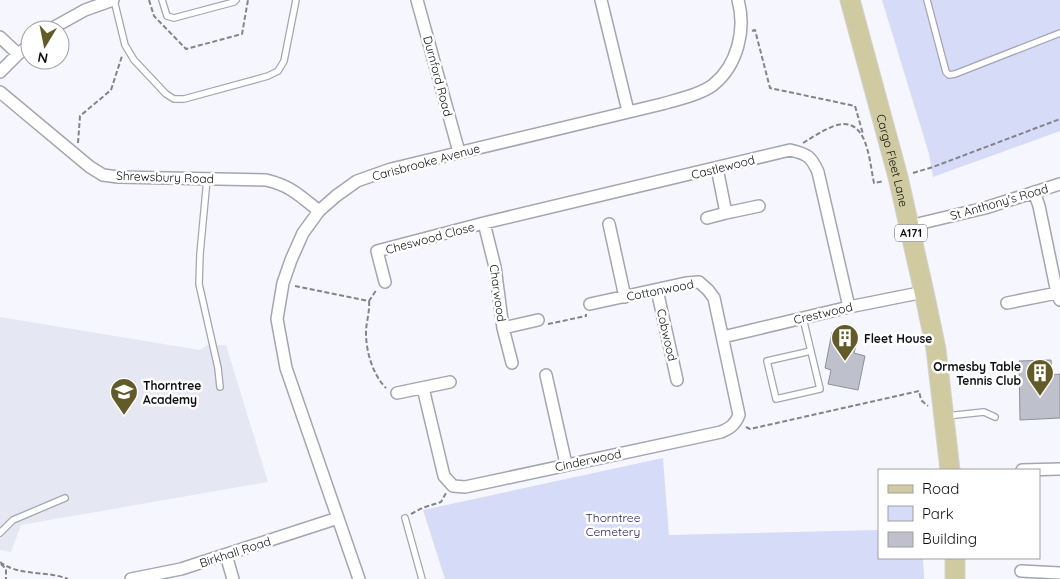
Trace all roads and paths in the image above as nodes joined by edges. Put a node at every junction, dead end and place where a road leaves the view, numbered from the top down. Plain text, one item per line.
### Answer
1 (114, 0) edge
2 (150, 0) edge
3 (162, 0) edge
4 (236, 0) edge
5 (248, 0) edge
6 (296, 0) edge
7 (417, 0) edge
8 (601, 0) edge
9 (738, 0) edge
10 (850, 0) edge
11 (927, 0) edge
12 (68, 20) edge
13 (742, 32) junction
14 (1060, 33) edge
15 (0, 37) edge
16 (125, 45) junction
17 (18, 54) joint
18 (0, 72) edge
19 (0, 92) edge
20 (628, 112) junction
21 (1060, 119) edge
22 (863, 136) junction
23 (790, 150) junction
24 (459, 152) junction
25 (77, 158) junction
26 (717, 168) junction
27 (898, 177) junction
28 (207, 179) junction
29 (1060, 184) edge
30 (1034, 192) junction
31 (759, 206) dead end
32 (319, 211) junction
33 (726, 213) junction
34 (707, 218) dead end
35 (484, 224) junction
36 (609, 224) dead end
37 (909, 226) junction
38 (385, 282) joint
39 (283, 283) junction
40 (656, 290) junction
41 (924, 292) junction
42 (625, 297) junction
43 (1058, 297) edge
44 (369, 301) junction
45 (1007, 303) dead end
46 (590, 304) joint
47 (849, 307) junction
48 (803, 318) junction
49 (538, 320) joint
50 (503, 328) junction
51 (723, 337) junction
52 (811, 351) junction
53 (512, 363) dead end
54 (546, 375) dead end
55 (677, 380) dead end
56 (450, 382) dead end
57 (220, 387) dead end
58 (423, 388) junction
59 (398, 393) joint
60 (945, 416) junction
61 (995, 417) dead end
62 (736, 422) junction
63 (566, 464) junction
64 (950, 469) edge
65 (1060, 469) edge
66 (1040, 470) edge
67 (444, 476) junction
68 (65, 498) dead end
69 (338, 518) junction
70 (405, 518) joint
71 (0, 533) edge
72 (226, 555) junction
73 (955, 559) edge
74 (0, 562) edge
75 (1021, 571) dead end
76 (1060, 573) edge
77 (6, 579) edge
78 (68, 579) edge
79 (131, 579) edge
80 (233, 579) edge
81 (358, 579) edge
82 (422, 579) edge
83 (955, 579) edge

1 - 12 street
1 - 16 lane
2 - 5 path
3 - 4 lane
6 - 16 lane
7 - 24 street, Durnford Road
8 - 20 street
9 - 13 street, Carisbrooke Avenue
10 - 27 main road, Cargo Fleet Lane / A171
11 - 14 lane
13 - 20 street, Carisbrooke Avenue
13 - 22 path
15 - 17 street
16 - 25 path
17 - 18 street
19 - 25 street, Shrewsbury Road
20 - 24 street, Carisbrooke Avenue
21 - 27 path
22 - 23 path
22 - 27 path
23 - 26 street, Castlewood
23 - 47 street
24 - 32 street, Carisbrooke Avenue
25 - 28 street, Shrewsbury Road
26 - 33 street
26 - 35 street, Castlewood
27 - 37 main road, Cargo Fleet Lane / A171
28 - 32 street, Shrewsbury Road
28 - 57 lane
29 - 30 street, St Anthony's Road
30 - 37 street, St Anthony's Road
30 - 43 street
31 - 33 street
32 - 39 street, Carisbrooke Avenue
33 - 34 street
35 - 38 street, Cheswood Close
35 - 50 street, Charwood
36 - 42 street
37 - 41 main road, Cargo Fleet Lane / A171
38 - 44 path
39 - 44 path
39 - 69 street, Carisbrooke Avenue
40 - 42 street, Cottonwood
40 - 51 street, Cottonwood
40 - 55 street, Cobwood
41 - 47 street, Crestwood
41 - 60 main road, Cargo Fleet Lane / A171
42 - 46 street, Cottonwood
43 - 45 street
44 - 59 path
46 - 49 path
47 - 48 street, Crestwood
48 - 51 street, Crestwood
48 - 52 lane
49 - 50 street, Charwood
50 - 53 street
51 - 62 street
52 - 52 lane
54 - 63 street
56 - 58 street
58 - 59 street
58 - 67 street
60 - 61 lane
60 - 62 path
60 - 64 main road, Cargo Fleet Lane / A171
62 - 63 street, Cinderwood
63 - 67 street, Cinderwood
65 - 66 street
67 - 70 path
68 - 71 lane
69 - 72 street, Birkhall Road
69 - 81 street, Carisbrooke Avenue
70 - 82 lane
72 - 79 street, Birkhall Road
72 - 80 street
73 - 83 main road
74 - 77 path
74 - 78 path
75 - 76 street

